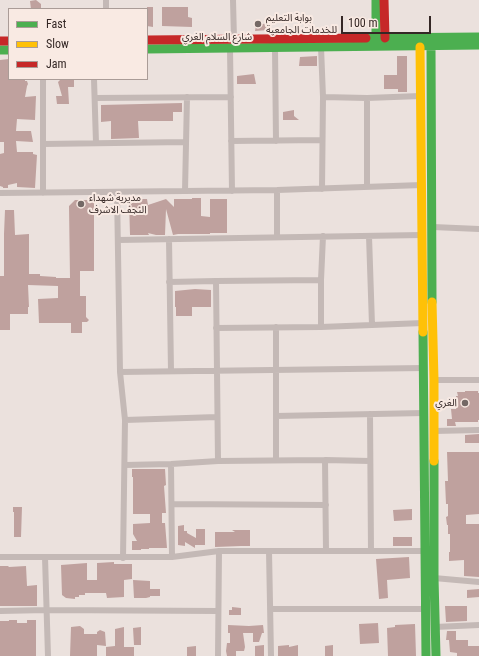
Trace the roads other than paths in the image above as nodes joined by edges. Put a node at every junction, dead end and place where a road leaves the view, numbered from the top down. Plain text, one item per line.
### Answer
1 (233, 0) edge
2 (376, 0) edge
3 (384, 0) edge
4 (479, 37) edge
5 (381, 38) junction
6 (234, 39) junction
7 (148, 40) edge
8 (249, 44) junction
9 (479, 45) edge
10 (420, 46) junction
11 (431, 46) junction
12 (321, 47) junction
13 (230, 48) junction
14 (275, 48) junction
15 (148, 49) edge
16 (43, 80) edge
17 (94, 80) edge
18 (420, 96) junction
19 (187, 97) junction
20 (231, 97) junction
21 (323, 97) junction
22 (95, 98) junction
23 (367, 98) junction
24 (322, 140) junction
25 (231, 141) junction
26 (276, 141) junction
27 (186, 142) junction
28 (43, 144) junction
29 (96, 144) junction
30 (422, 185) junction
31 (367, 187) junction
32 (322, 189) junction
33 (277, 190) junction
34 (185, 191) junction
35 (232, 191) junction
36 (117, 192) junction
37 (0, 193) edge
38 (43, 193) junction
39 (433, 227) junction
40 (479, 229) edge
41 (422, 235) junction
42 (324, 236) junction
43 (369, 236) junction
44 (277, 237) junction
45 (169, 239) junction
46 (118, 240) junction
47 (216, 280) junction
48 (321, 280) junction
49 (169, 282) junction
50 (422, 286) junction
51 (432, 287) junction
52 (423, 323) junction
53 (372, 325) junction
54 (276, 327) junction
55 (321, 327) junction
56 (216, 328) junction
57 (424, 368) junction
58 (276, 370) junction
59 (171, 371) junction
60 (217, 371) junction
61 (120, 372) junction
62 (434, 380) junction
63 (479, 380) edge
64 (424, 413) junction
65 (370, 414) junction
66 (276, 416) junction
67 (217, 417) junction
68 (125, 420) junction
69 (479, 430) edge
70 (434, 431) junction
71 (276, 460) junction
72 (325, 460) junction
73 (218, 461) junction
74 (370, 461) junction
75 (171, 464) junction
76 (125, 465) junction
77 (430, 503) junction
78 (172, 504) junction
79 (326, 506) junction
80 (218, 551) junction
81 (269, 551) junction
82 (326, 551) junction
83 (371, 551) junction
84 (425, 551) junction
85 (0, 557) edge
86 (45, 557) junction
87 (172, 557) junction
88 (123, 558) junction
89 (434, 578) junction
90 (479, 582) edge
91 (270, 609) junction
92 (426, 609) junction
93 (46, 610) junction
94 (218, 611) junction
95 (0, 612) edge
96 (479, 626) edge
97 (435, 627) junction
98 (48, 656) edge
99 (218, 656) edge
100 (271, 656) edge
101 (426, 656) edge
102 (436, 656) edge

1 - 6 street
2 - 5 street
3 - 5 street
4 - 5 street, شارع السلام الغري
5 - 8 street, شارع السلام الغري
6 - 7 street, شارع السلام الغري
6 - 8 street, شارع السلام الغري
8 - 13 street, شارع السلام الغري
8 - 14 street, شارع السلام الغري
9 - 11 street, شارع السلام الغري
10 - 11 street, شارع السلام الغري
10 - 12 street, شارع السلام الغري
10 - 18 street
11 - 39 street
12 - 14 street, شارع السلام الغري
12 - 21 street
13 - 15 street, شارع السلام الغري
13 - 20 street
14 - 26 street
16 - 28 street
17 - 22 street
18 - 23 street
18 - 30 street
19 - 20 street
19 - 22 street
19 - 27 street
20 - 25 street
21 - 23 street
21 - 24 street
22 - 29 street
23 - 31 street
24 - 26 street
24 - 32 street
25 - 26 street
25 - 35 street
27 - 29 street
27 - 34 street
28 - 29 street
28 - 38 street
30 - 31 street
30 - 41 street
31 - 32 street
32 - 33 street
33 - 35 street
33 - 44 street
34 - 35 street
34 - 36 street
36 - 38 street
36 - 46 street
37 - 38 street
39 - 40 street
39 - 51 street
41 - 43 street
41 - 50 street
42 - 43 street
42 - 44 street
42 - 48 street
43 - 53 street
44 - 45 street
45 - 46 street
45 - 49 street
46 - 61 street
47 - 48 street
47 - 49 street
47 - 56 street
48 - 55 street
49 - 59 street
50 - 51 street
50 - 52 street
51 - 62 street
52 - 53 street
52 - 57 street
53 - 55 street
54 - 55 street
54 - 56 street
54 - 58 street
56 - 60 street
57 - 58 street
57 - 64 street
58 - 60 street
58 - 66 street
59 - 60 street
59 - 61 street
60 - 67 street
61 - 68 street
62 - 63 street
62 - 70 street
64 - 65 street
64 - 77 street
65 - 66 street
65 - 74 street
66 - 71 street
67 - 68 street
67 - 73 street
68 - 76 street
69 - 70 street
70 - 77 street
71 - 72 street
71 - 73 street
72 - 74 street
72 - 79 street
73 - 75 street
74 - 83 street
75 - 76 street
75 - 78 street
76 - 88 street
77 - 84 street
77 - 89 street
78 - 79 street
78 - 87 street
79 - 82 street
80 - 81 street
80 - 87 street
80 - 94 street
81 - 82 street
81 - 91 street
82 - 83 street
83 - 84 street
84 - 92 street
85 - 86 street
86 - 88 street
86 - 93 street
87 - 88 street
89 - 90 street
89 - 97 street
91 - 92 street
91 - 100 street
92 - 101 street
93 - 94 street
93 - 95 street
93 - 98 street
94 - 99 street
96 - 97 street
97 - 102 street

